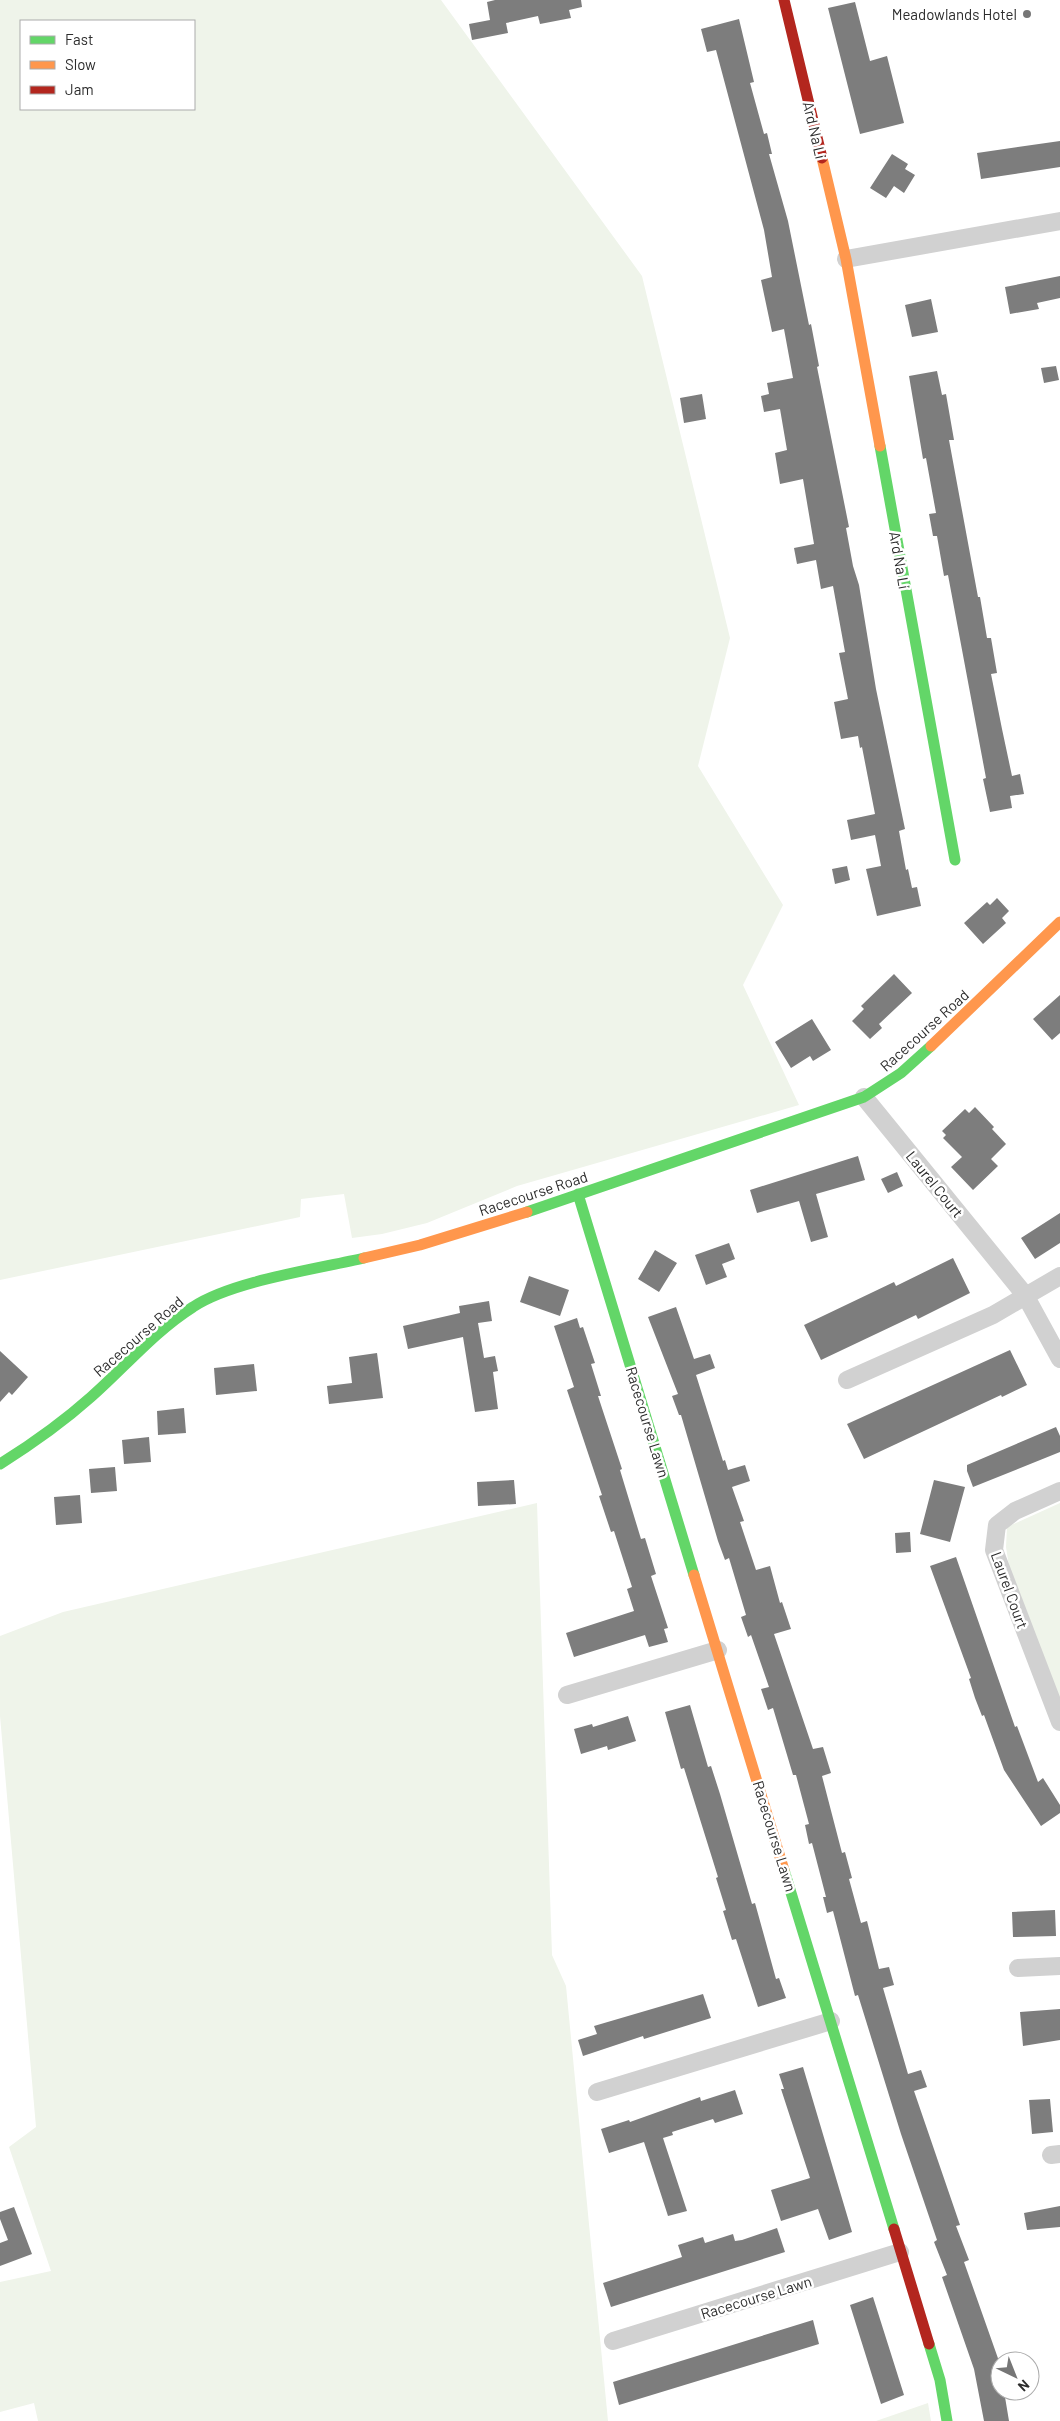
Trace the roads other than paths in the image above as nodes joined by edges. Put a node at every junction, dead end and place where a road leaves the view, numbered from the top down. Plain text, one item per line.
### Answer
1 (784, 0) edge
2 (1060, 221) edge
3 (846, 259) junction
4 (955, 860) dead end
5 (1060, 922) edge
6 (864, 1097) junction
7 (578, 1194) junction
8 (1060, 1276) edge
9 (1025, 1295) junction
10 (1060, 1359) edge
11 (847, 1380) dead end
12 (0, 1464) edge
13 (1060, 1491) edge
14 (718, 1650) junction
15 (567, 1695) dead end
16 (1060, 1722) edge
17 (1060, 1966) edge
18 (1018, 1968) dead end
19 (832, 2021) junction
20 (597, 2092) dead end
21 (900, 2252) junction
22 (612, 2341) dead end
23 (947, 2421) edge

1 - 3 street, Ard Na Lí
2 - 3 street
3 - 4 street, Ard Na Lí
5 - 6 street, Racecourse Road
6 - 7 street, Racecourse Road
6 - 9 street, Laurel Court
7 - 12 street, Racecourse Road
7 - 14 street, Racecourse Lawn
8 - 9 street
9 - 10 street, Laurel Court
9 - 11 street
13 - 16 street, Laurel Court
14 - 15 street
14 - 19 street, Racecourse Lawn
17 - 18 street
19 - 20 street
19 - 21 street, Racecourse Lawn
21 - 22 street, Racecourse Lawn
21 - 23 street, Racecourse Lawn

